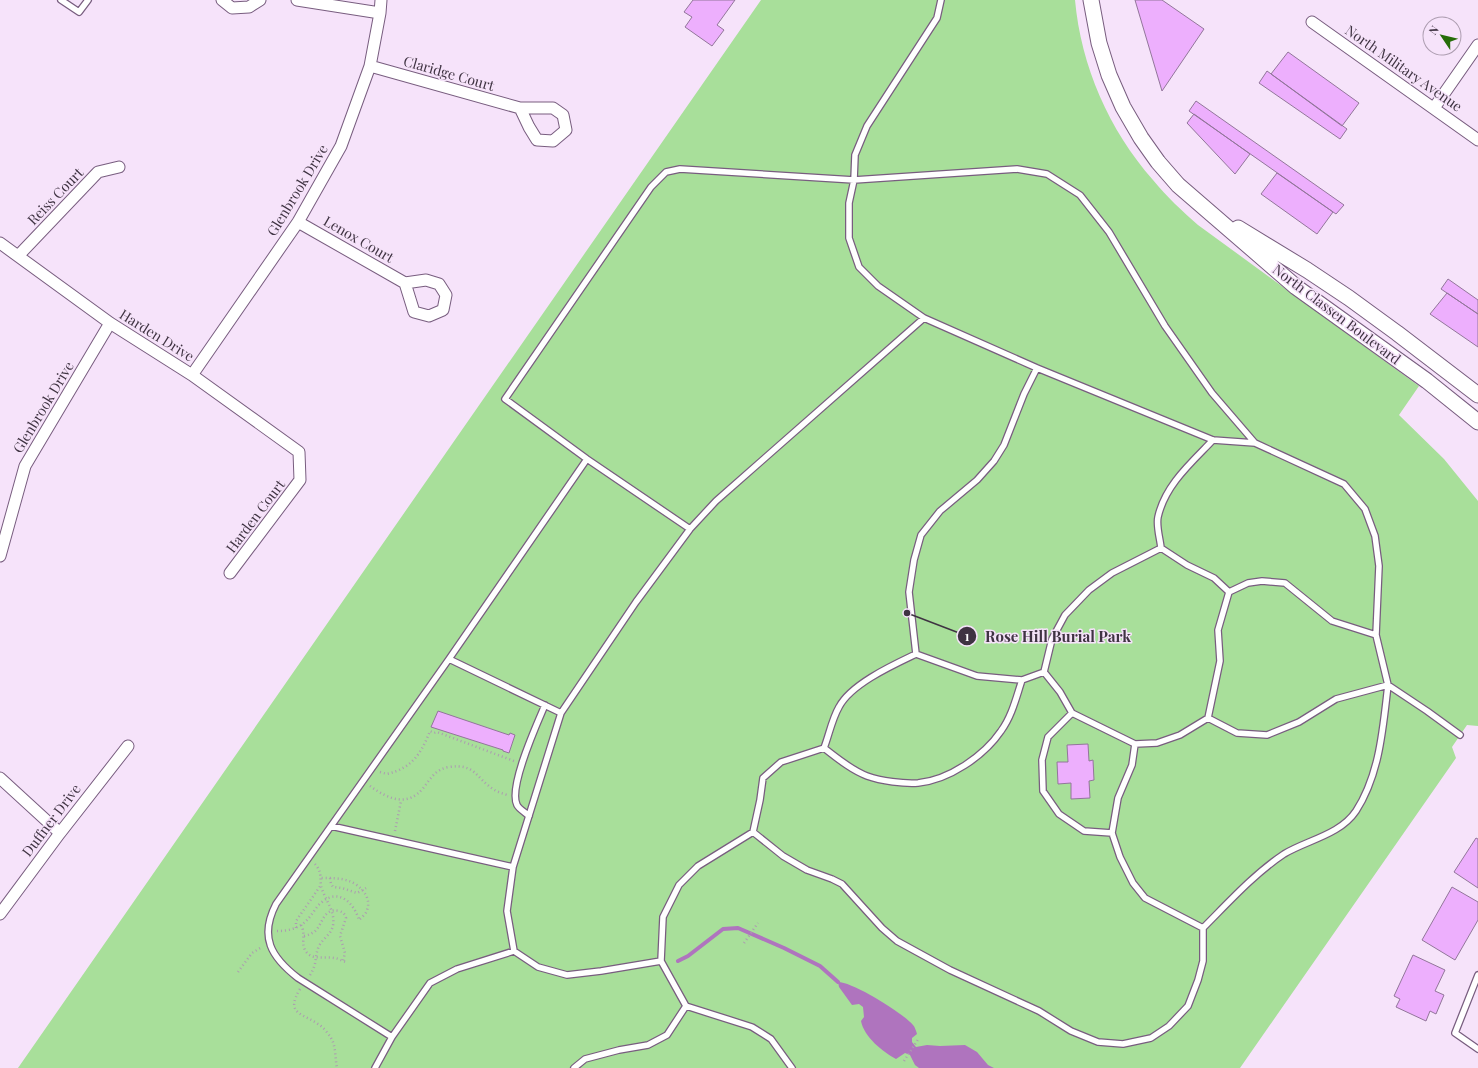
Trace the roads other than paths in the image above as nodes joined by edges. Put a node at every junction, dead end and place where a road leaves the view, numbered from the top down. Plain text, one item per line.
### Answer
1 (61, 0) edge
2 (88, 0) edge
3 (222, 0) edge
4 (260, 0) edge
5 (297, 0) edge
6 (381, 0) edge
7 (940, 0) edge
8 (1091, 0) edge
9 (380, 13) junction
10 (1312, 22) dead end
11 (1478, 45) edge
12 (370, 66) junction
13 (520, 108) dead end
14 (1434, 108) junction
15 (1478, 140) edge
16 (119, 167) dead end
17 (854, 180) junction
18 (1198, 203) junction
19 (298, 222) junction
20 (0, 243) edge
21 (18, 256) junction
22 (405, 283) dead end
23 (924, 318) junction
24 (110, 323) junction
25 (1037, 368) junction
26 (192, 375) junction
27 (1478, 395) edge
28 (1478, 422) edge
29 (1213, 440) junction
30 (1255, 443) junction
31 (299, 452) joint
32 (587, 458) junction
33 (690, 529) junction
34 (1161, 548) junction
35 (0, 556) edge
36 (230, 573) dead end
37 (1230, 592) junction
38 (1376, 635) junction
39 (916, 654) junction
40 (449, 659) junction
41 (1044, 672) junction
42 (1022, 680) junction
43 (1388, 685) junction
44 (545, 705) junction
45 (561, 713) junction
46 (1072, 713) junction
47 (1208, 718) junction
48 (1460, 735) dead end
49 (1135, 744) junction
50 (128, 746) dead end
51 (824, 748) junction
52 (0, 778) edge
53 (529, 816) junction
54 (331, 826) junction
55 (753, 832) junction
56 (60, 833) junction
57 (1112, 833) junction
58 (513, 867) junction
59 (0, 914) edge
60 (1203, 928) junction
61 (514, 950) junction
62 (661, 961) junction
63 (1478, 975) edge
64 (686, 1006) junction
65 (392, 1037) junction
66 (1478, 1049) edge
67 (375, 1068) edge
68 (574, 1068) edge
69 (792, 1068) edge

1 - 2 lane
3 - 4 street
5 - 9 street
6 - 9 street, Glenbrook Drive
7 - 17 lane
8 - 18 main road, North Classen Boulevard
9 - 12 street, Glenbrook Drive
10 - 14 street, North Military Avenue
11 - 14 street
12 - 13 street, Claridge Court
12 - 19 street, Glenbrook Drive
14 - 15 street, North Military Avenue
16 - 21 street, Reiss Court
17 - 23 lane
17 - 30 lane
17 - 32 lane
18 - 27 main road, North Classen Boulevard
18 - 28 main road, North Classen Boulevard
19 - 22 street, Lenox Court
19 - 26 street, Glenbrook Drive
20 - 21 street, Harden Drive
21 - 24 street, Harden Drive
23 - 25 lane
23 - 33 lane
24 - 26 street, Harden Drive
24 - 35 street, Glenbrook Drive
25 - 29 lane
25 - 39 lane
26 - 31 street, Harden Drive
29 - 30 lane
29 - 34 lane
30 - 38 lane
31 - 36 street, Harden Court
32 - 33 lane
32 - 40 lane
33 - 45 lane
34 - 37 lane
34 - 41 lane
37 - 38 lane
37 - 47 lane
38 - 43 lane
39 - 42 lane
39 - 51 lane
40 - 44 lane
40 - 54 lane
41 - 42 lane
41 - 46 lane
42 - 51 lane
43 - 47 lane
43 - 48 lane
43 - 60 lane
44 - 45 lane
44 - 53 lane
45 - 53 lane
46 - 49 lane
46 - 57 lane
47 - 49 lane
49 - 57 lane
50 - 56 street, Duffner Drive
51 - 55 lane
52 - 56 street
53 - 58 lane
54 - 58 lane
54 - 65 lane
55 - 60 lane
55 - 62 lane
56 - 59 street, Duffner Drive
57 - 60 lane
58 - 61 lane
61 - 62 lane
61 - 65 lane
62 - 64 lane
63 - 66 lane
64 - 68 lane
64 - 69 lane
65 - 67 lane

